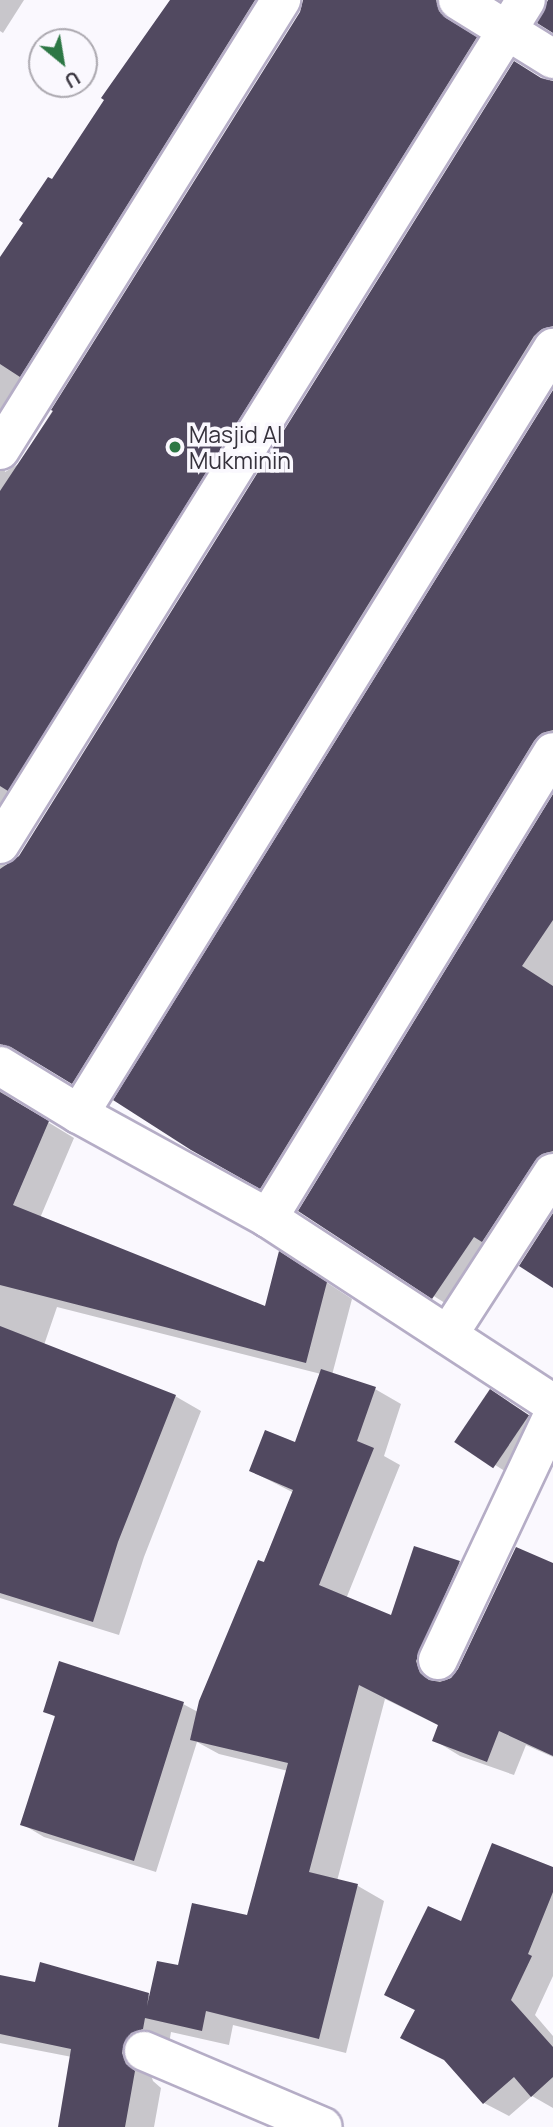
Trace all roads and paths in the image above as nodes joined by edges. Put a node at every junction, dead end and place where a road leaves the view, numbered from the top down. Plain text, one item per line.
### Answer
1 (281, 0) edge
2 (458, 0) edge
3 (516, 15) edge
4 (553, 59) edge
5 (553, 348) edge
6 (0, 450) edge
7 (553, 752) edge
8 (0, 844) edge
9 (0, 1066) edge
10 (79, 1114) junction
11 (553, 1173) edge
12 (268, 1218) junction
13 (448, 1335) junction
14 (553, 1404) edge
15 (553, 1416) edge
16 (438, 1660) dead end
17 (144, 2052) dead end
18 (323, 2127) edge

1 - 6 street
2 - 3 street
3 - 4 street
3 - 8 street
5 - 10 street
7 - 12 street
9 - 10 street
10 - 12 street
11 - 13 street
12 - 13 street
13 - 14 street
15 - 16 street
17 - 18 street

